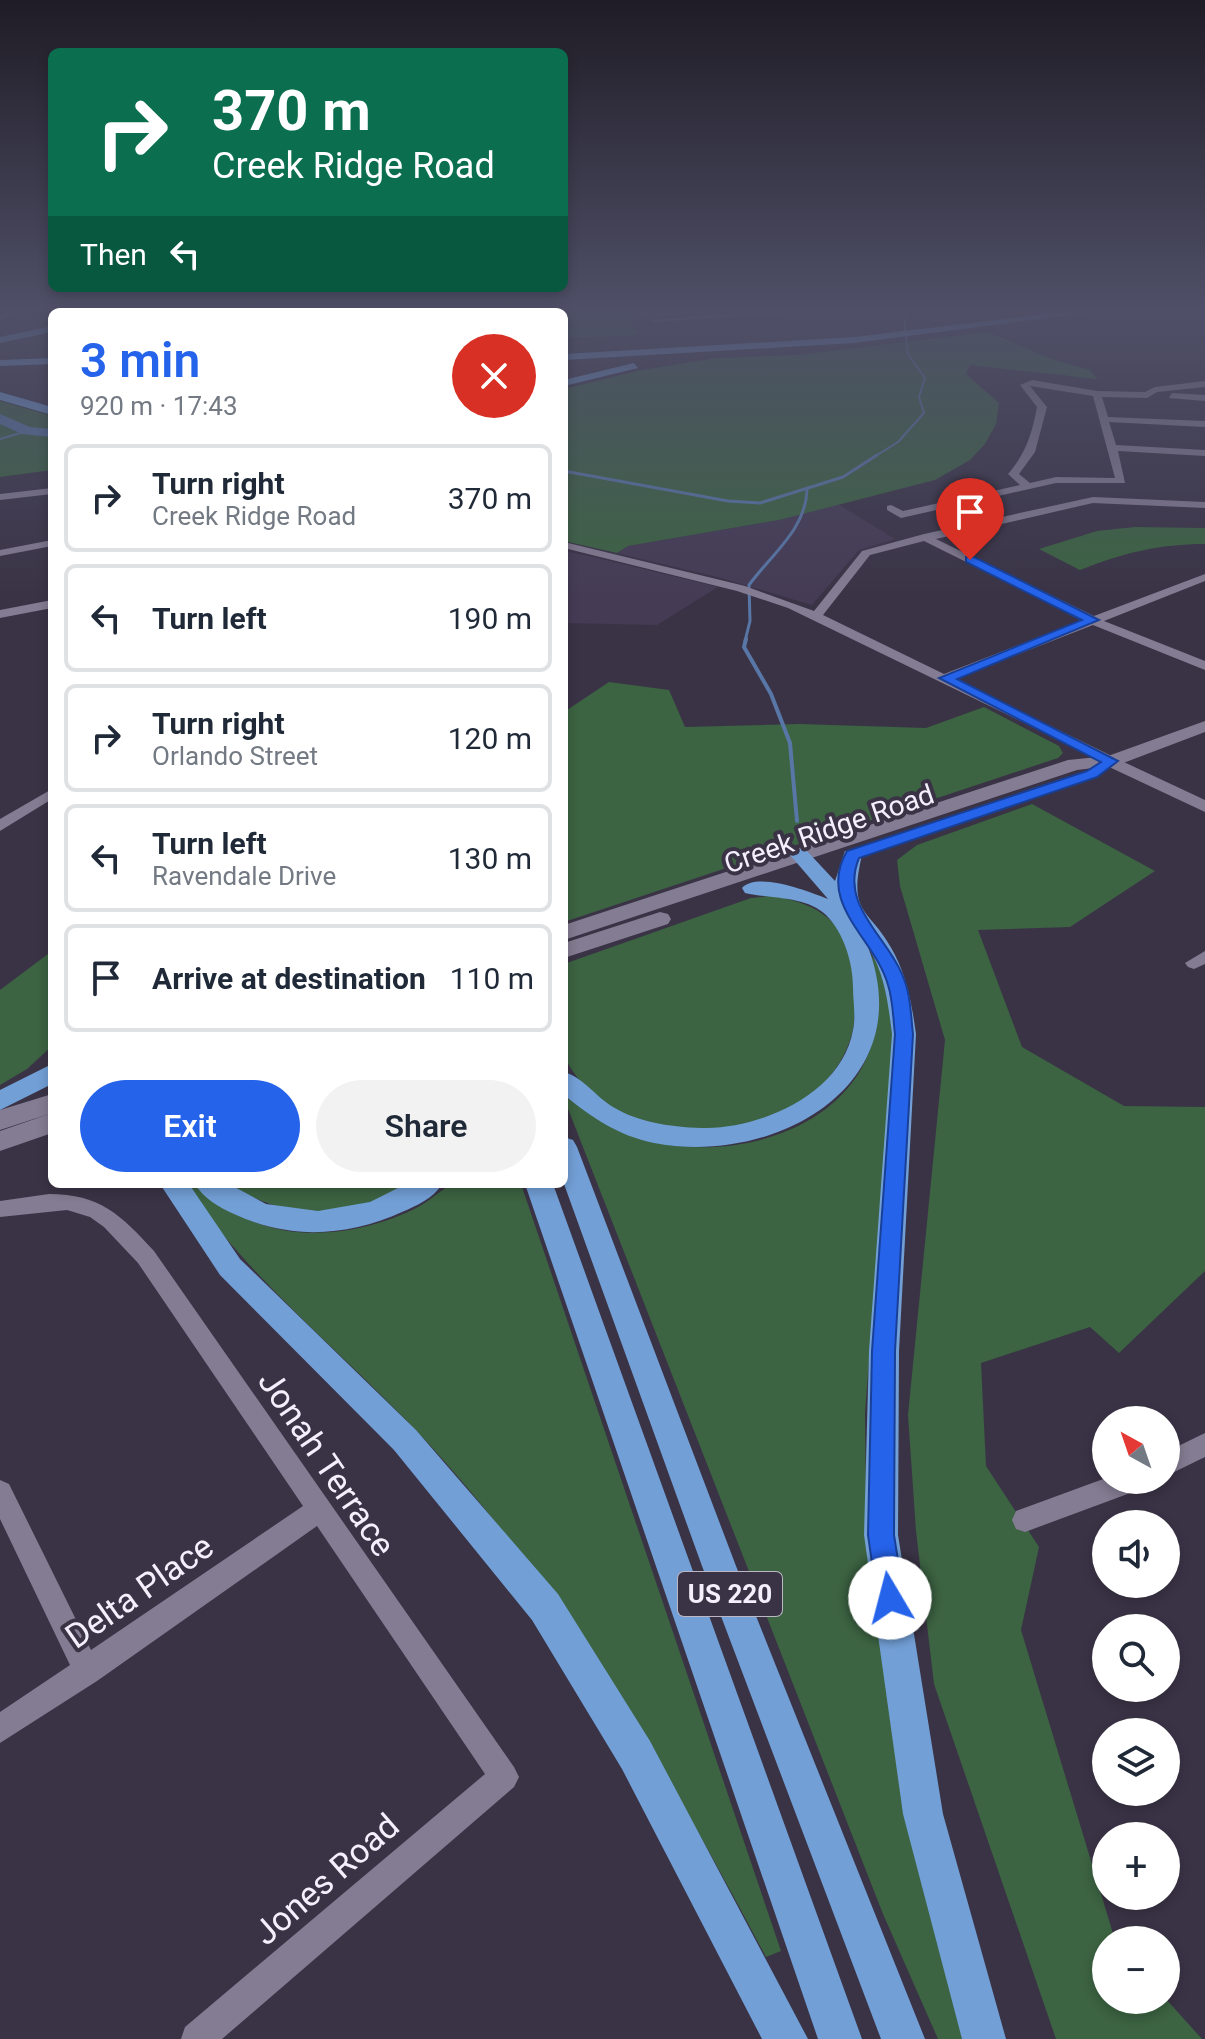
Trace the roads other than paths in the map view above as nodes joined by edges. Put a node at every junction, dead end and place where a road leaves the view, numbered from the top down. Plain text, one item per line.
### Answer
1 (1042, 407) edge
2 (1100, 407) edge
3 (1102, 419) junction
4 (1205, 424) edge
5 (1114, 448) junction
6 (1202, 453) edge
7 (1205, 465) edge
8 (1121, 481) junction
9 (1028, 486) junction
10 (48, 491) edge
11 (0, 497) edge
12 (1128, 501) junction
13 (1205, 505) edge
14 (891, 508) dead end
15 (924, 537) junction
16 (48, 544) edge
17 (568, 546) edge
18 (0, 553) edge
19 (1205, 577) edge
20 (48, 605) edge
21 (0, 614) edge
22 (817, 615) junction
23 (1092, 620) junction
24 (1205, 666) edge
25 (946, 678) junction
26 (1205, 726) edge
27 (1111, 761) junction
28 (48, 796) edge
29 (1205, 807) edge
30 (0, 826) edge
31 (852, 855) junction
32 (800, 864) junction
33 (753, 888) junction
34 (842, 911) junction
35 (568, 932) edge
36 (568, 950) edge
37 (48, 1075) edge
38 (568, 1084) edge
39 (0, 1101) edge
40 (48, 1104) edge
41 (0, 1120) edge
42 (48, 1124) edge
43 (0, 1141) edge
44 (568, 1158) edge
45 (176, 1188) edge
46 (213, 1188) edge
47 (421, 1188) edge
48 (540, 1188) edge
49 (0, 1209) edge
50 (1205, 1444) edge
51 (1180, 1457) edge
52 (0, 1492) edge
53 (1095, 1494) edge
54 (318, 1511) junction
55 (1025, 1520) dead end
56 (87, 1671) junction
57 (0, 1729) edge
58 (504, 1777) joint
59 (197, 2039) edge
60 (786, 2039) edge
61 (840, 2039) edge
62 (903, 2039) edge
63 (984, 2039) edge

1 - 9 street
2 - 3 street
3 - 4 street
3 - 5 street
5 - 6 street
5 - 8 street
6 - 7 street
8 - 9 street
8 - 12 street
9 - 14 street
10 - 11 street
12 - 13 street
12 - 15 street
15 - 22 street
15 - 23 street
16 - 18 street
17 - 22 street
19 - 23 street
20 - 21 street
22 - 25 street
23 - 24 street
23 - 25 street
25 - 27 street
26 - 27 main road, Creek Ridge Road
27 - 29 street
27 - 31 main road, Creek Ridge Road
27 - 32 main road, Creek Ridge Road
28 - 30 street
31 - 32 main road, Creek Ridge Road
31 - 34 highway
32 - 33 main road, Creek Ridge Road
32 - 34 highway
32 - 35 main road, Creek Ridge Road
33 - 34 highway
33 - 36 main road, Creek Ridge Road
34 - 38 highway
34 - 63 highway
37 - 39 highway
40 - 41 main road
42 - 43 main road
44 - 62 highway, US 220
45 - 60 highway
46 - 47 highway
48 - 61 highway, US 220
49 - 54 street, Jonah Terrace
50 - 51 street
52 - 56 street
53 - 55 street
54 - 56 street, Delta Place
54 - 58 street, Jonah Terrace
56 - 57 street, Delta Place
58 - 59 street, Jones Road

